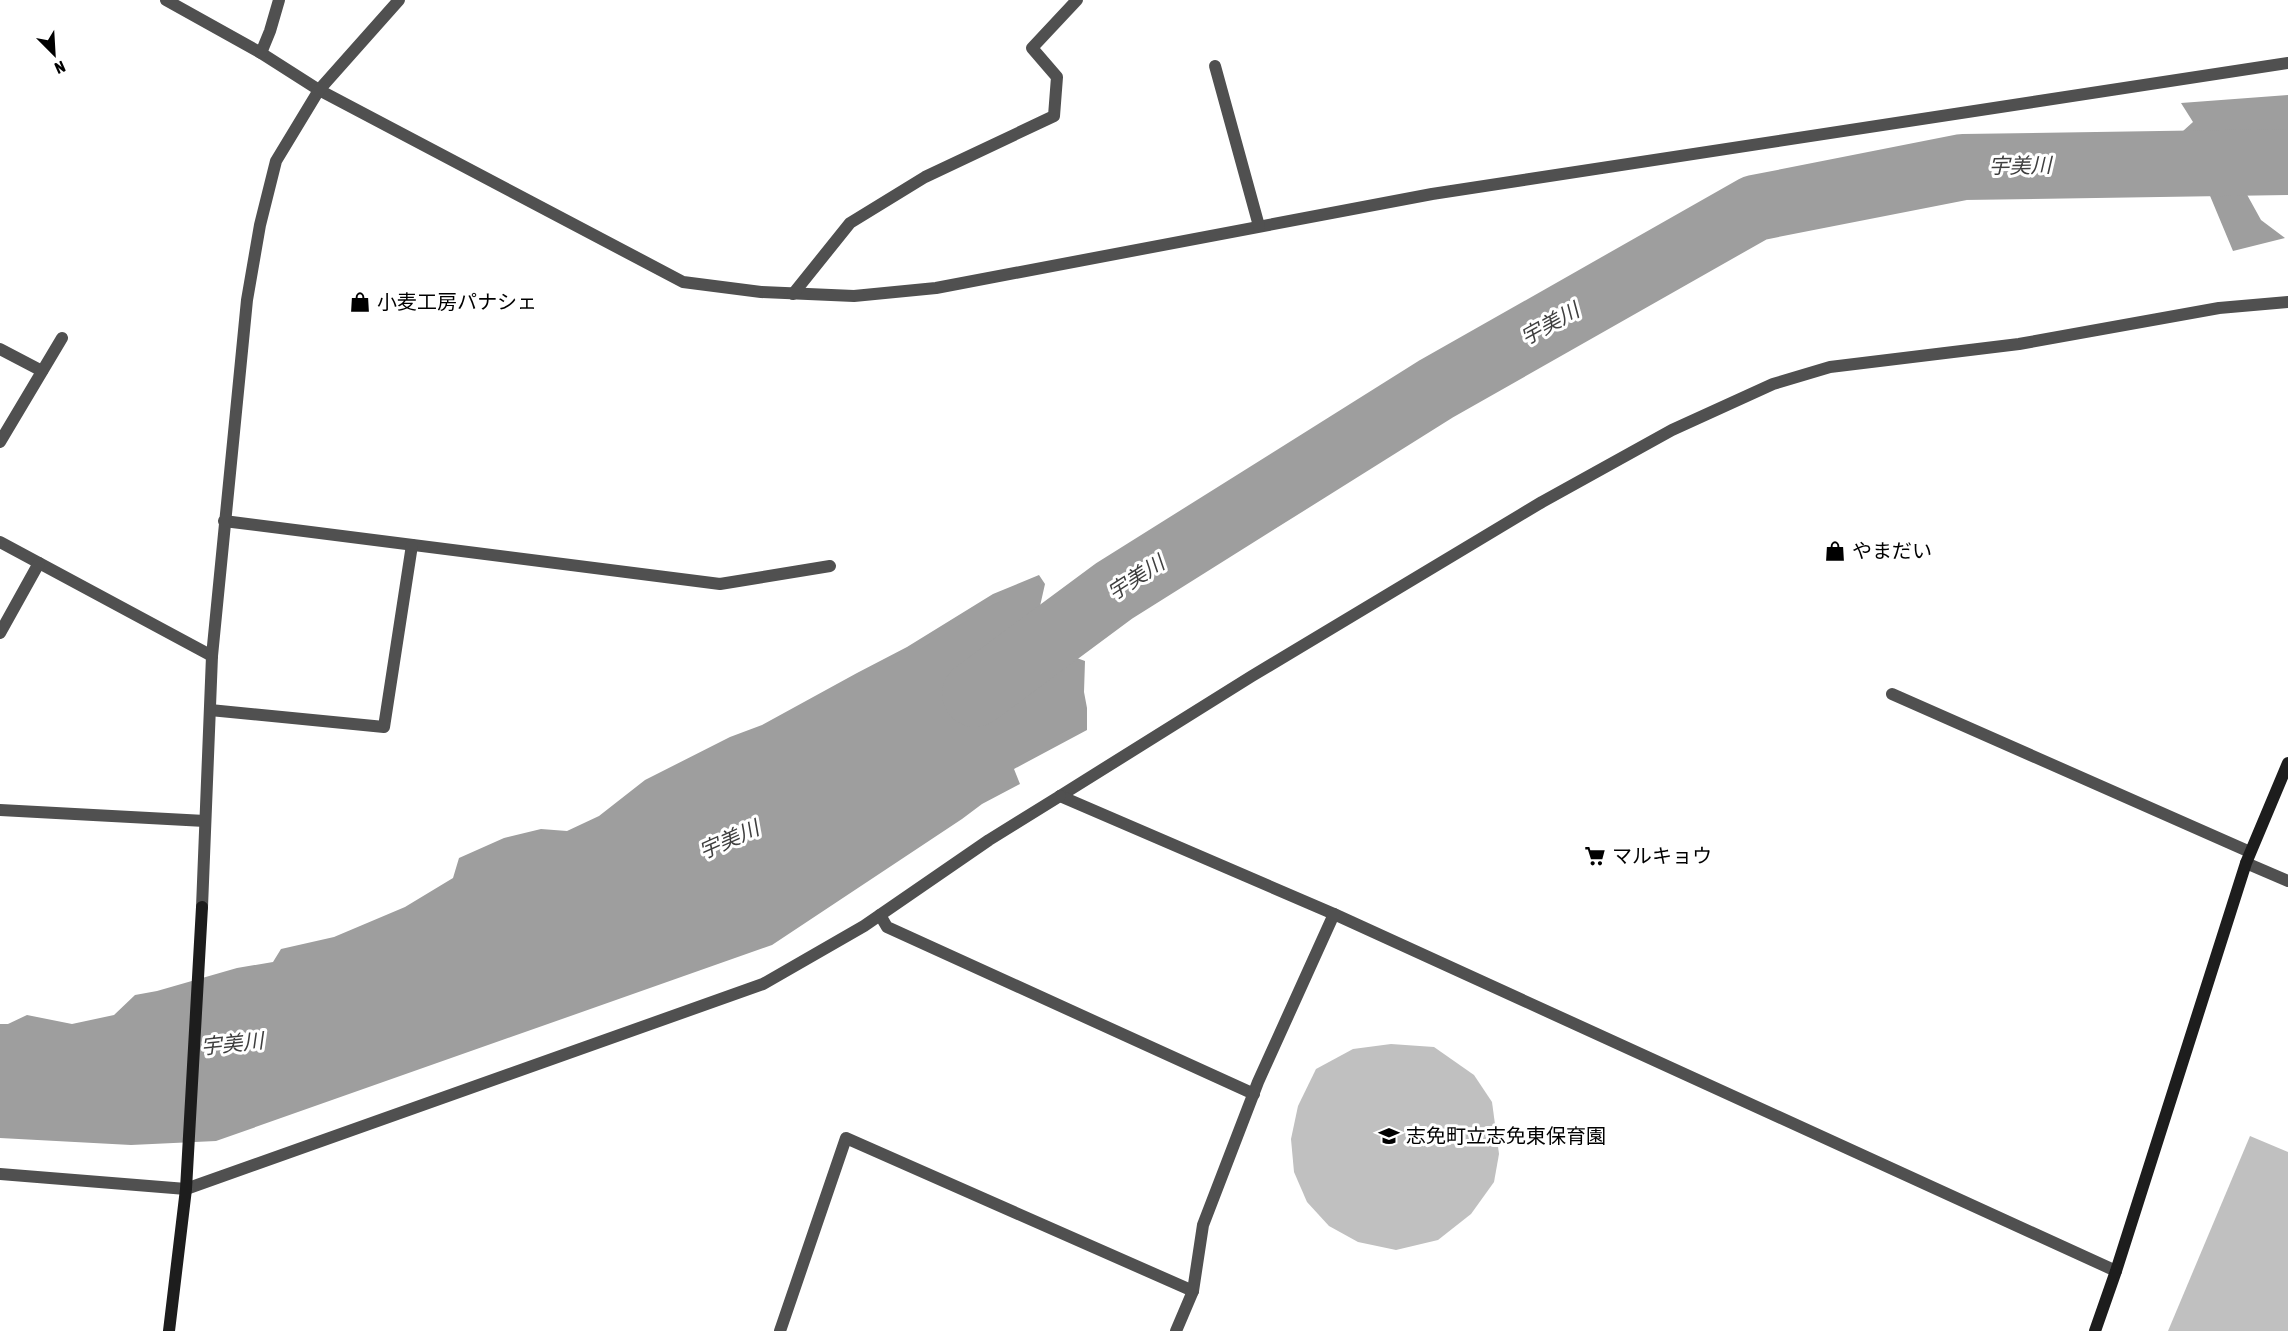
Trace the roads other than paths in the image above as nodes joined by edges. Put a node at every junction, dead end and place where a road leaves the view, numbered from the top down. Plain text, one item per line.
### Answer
1 (166, 0) edge
2 (279, 0) edge
3 (399, 0) edge
4 (1077, 0) edge
5 (261, 53) junction
6 (2288, 63) edge
7 (1215, 66) dead end
8 (319, 90) junction
9 (1259, 226) junction
10 (794, 294) junction
11 (2288, 302) edge
12 (62, 338) dead end
13 (0, 349) edge
14 (42, 371) junction
15 (0, 442) edge
16 (224, 521) junction
17 (0, 542) edge
18 (412, 545) junction
19 (39, 563) junction
20 (830, 566) dead end
21 (0, 633) edge
22 (212, 656) junction
23 (1892, 694) dead end
24 (210, 710) junction
25 (2288, 763) edge
26 (1060, 796) junction
27 (0, 810) edge
28 (205, 821) junction
29 (2248, 858) junction
30 (2288, 882) edge
31 (1334, 914) junction
32 (880, 915) junction
33 (1254, 1094) junction
34 (0, 1174) edge
35 (186, 1189) junction
36 (2116, 1271) junction
37 (1193, 1290) junction
38 (169, 1331) edge
39 (780, 1331) edge
40 (1176, 1331) edge
41 (2095, 1331) edge

1 - 5 street
2 - 5 street
3 - 8 street
4 - 10 street
5 - 8 street
6 - 9 street
7 - 9 street
8 - 10 street
8 - 16 street
9 - 10 street
11 - 26 street
12 - 14 street
13 - 14 street
14 - 15 street
16 - 18 street
16 - 22 street
17 - 19 street
18 - 20 street
18 - 24 street
19 - 21 street
19 - 22 street
22 - 24 street
23 - 29 street
24 - 28 street
25 - 29 street
26 - 31 street
26 - 32 street
27 - 28 street
28 - 35 street
29 - 30 street
29 - 36 street
31 - 33 street
31 - 36 street
32 - 33 street
32 - 35 street
33 - 37 street
34 - 35 street
35 - 38 street
36 - 41 street
37 - 39 street
37 - 40 street

